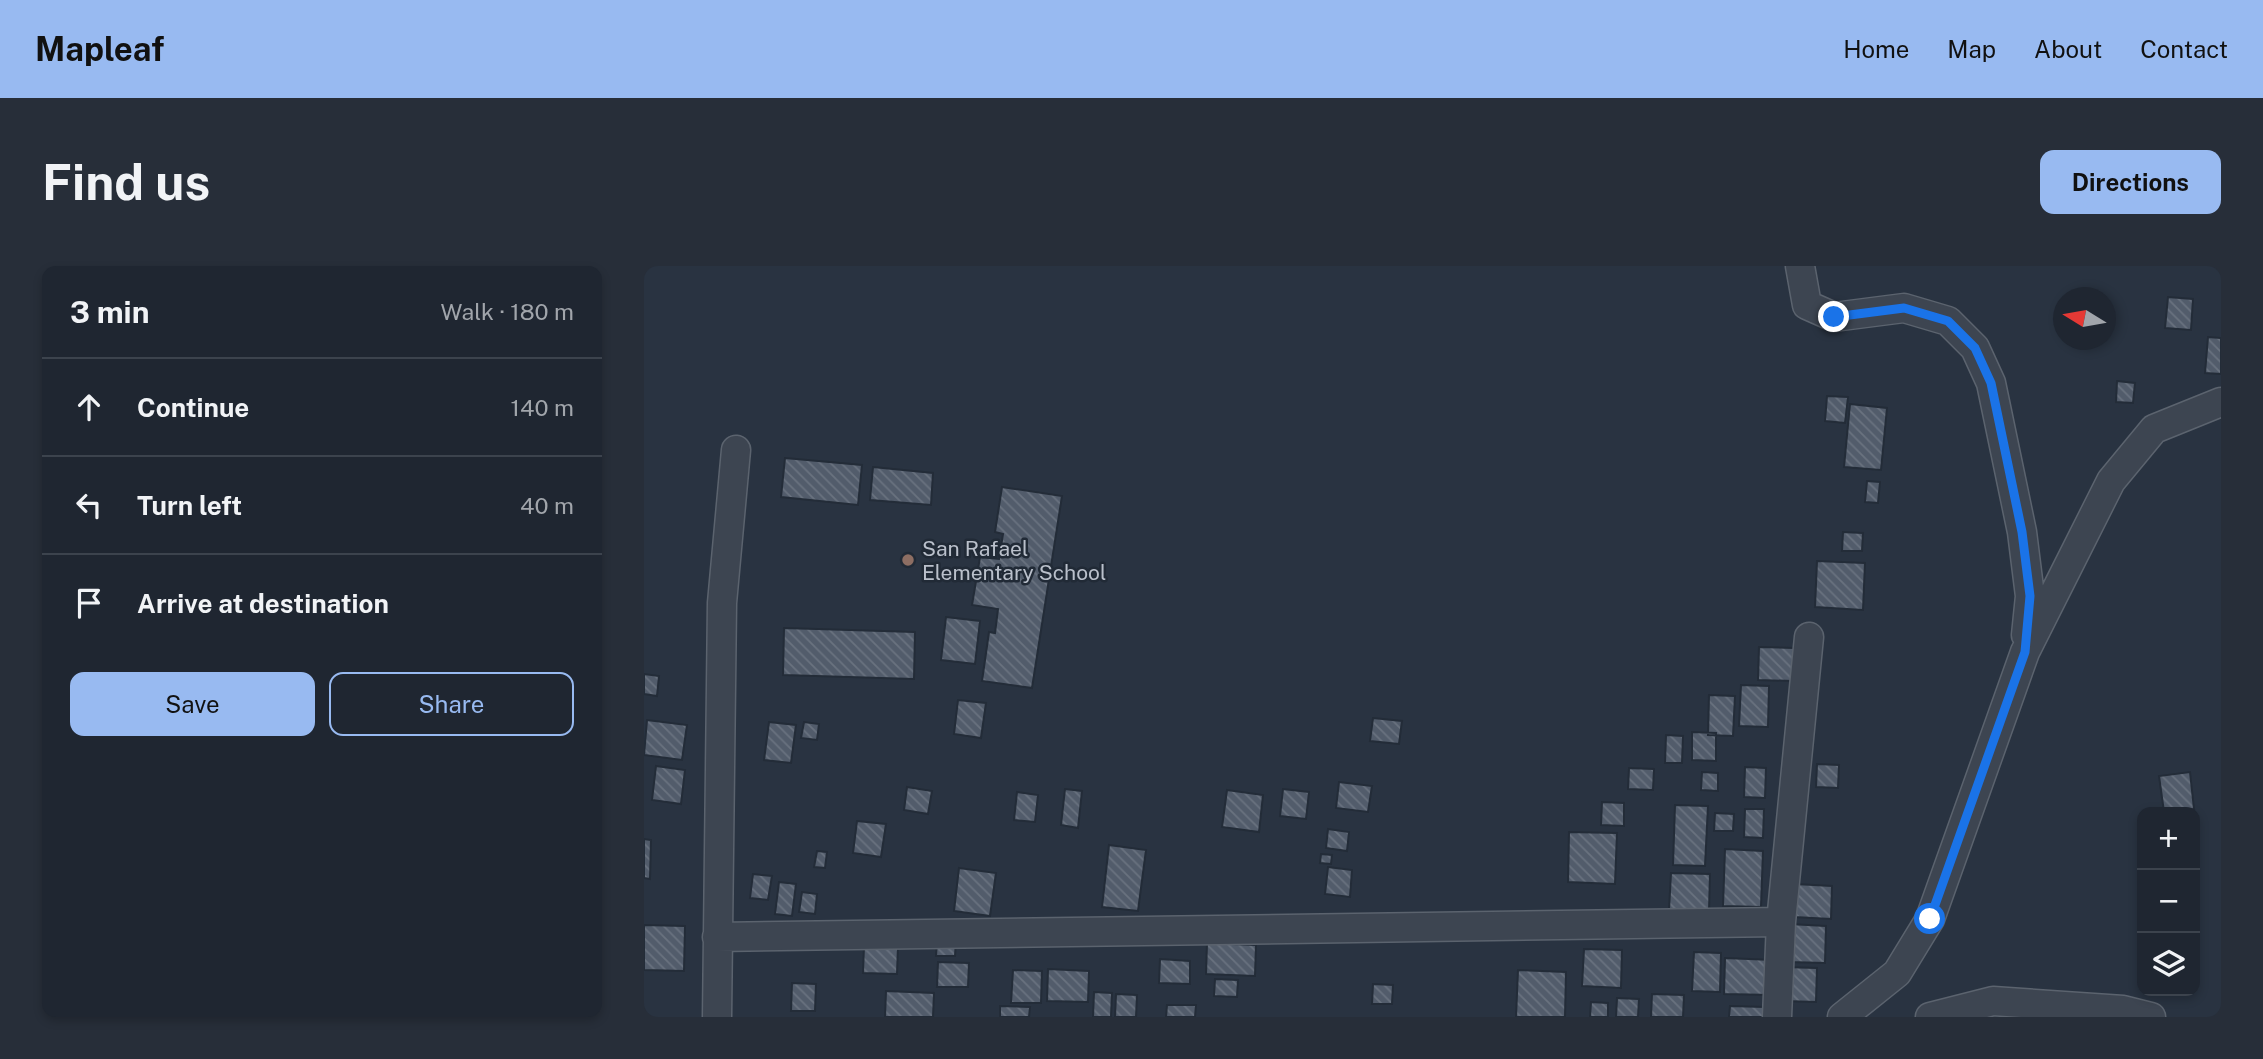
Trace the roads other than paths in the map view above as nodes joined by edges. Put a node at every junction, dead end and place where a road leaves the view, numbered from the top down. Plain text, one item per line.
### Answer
1 (1800, 266) edge
2 (2221, 402) edge
3 (736, 450) dead end
4 (1809, 637) dead end
5 (2025, 652) junction
6 (1781, 922) junction
7 (717, 937) junction
8 (717, 1017) edge
9 (1777, 1017) edge
10 (1842, 1017) edge
11 (1930, 1017) edge
12 (2151, 1017) edge

1 - 5 street
2 - 5 street
3 - 7 street
4 - 6 street
5 - 10 street
6 - 7 street
6 - 9 street
7 - 8 street
11 - 12 street

